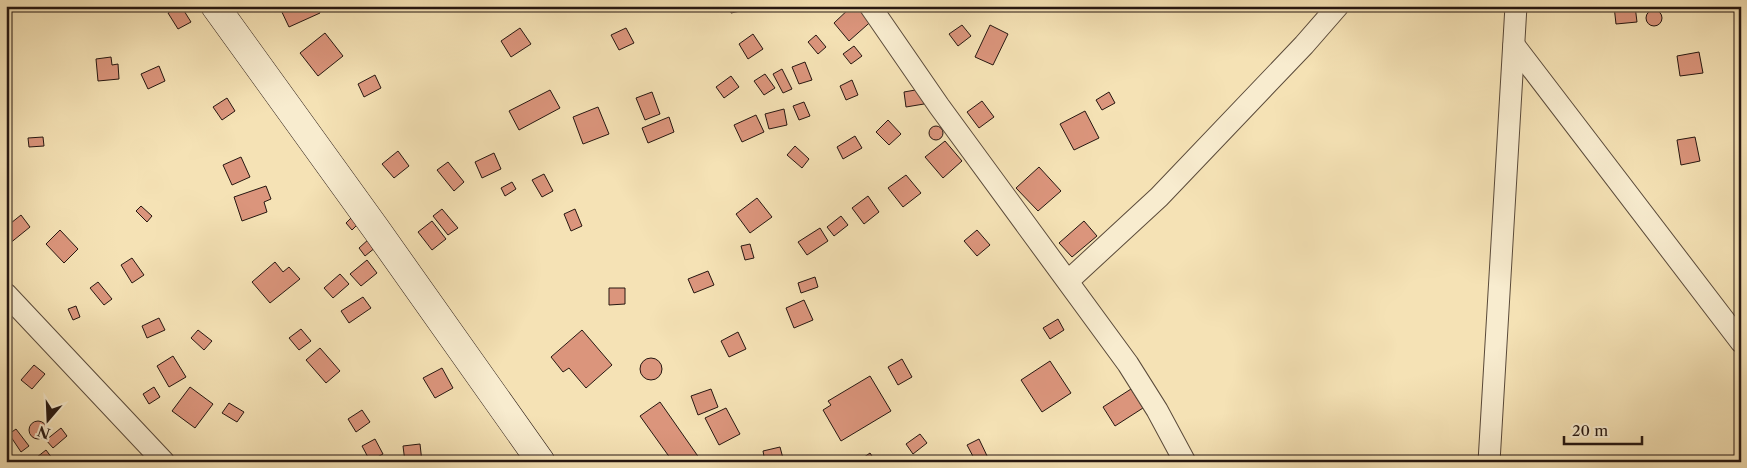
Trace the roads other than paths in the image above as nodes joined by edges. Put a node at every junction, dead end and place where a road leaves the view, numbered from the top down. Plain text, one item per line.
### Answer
1 (215, 6) edge
2 (870, 6) edge
3 (1338, 6) edge
4 (1516, 6) edge
5 (1514, 45) junction
6 (1068, 281) junction
7 (6, 294) edge
8 (1741, 342) edge
9 (164, 462) edge
10 (541, 462) edge
11 (1185, 462) edge
12 (1489, 462) edge

1 - 10 street
2 - 6 street
3 - 6 street
4 - 5 street
5 - 8 street
5 - 12 street
6 - 11 street
7 - 9 street

